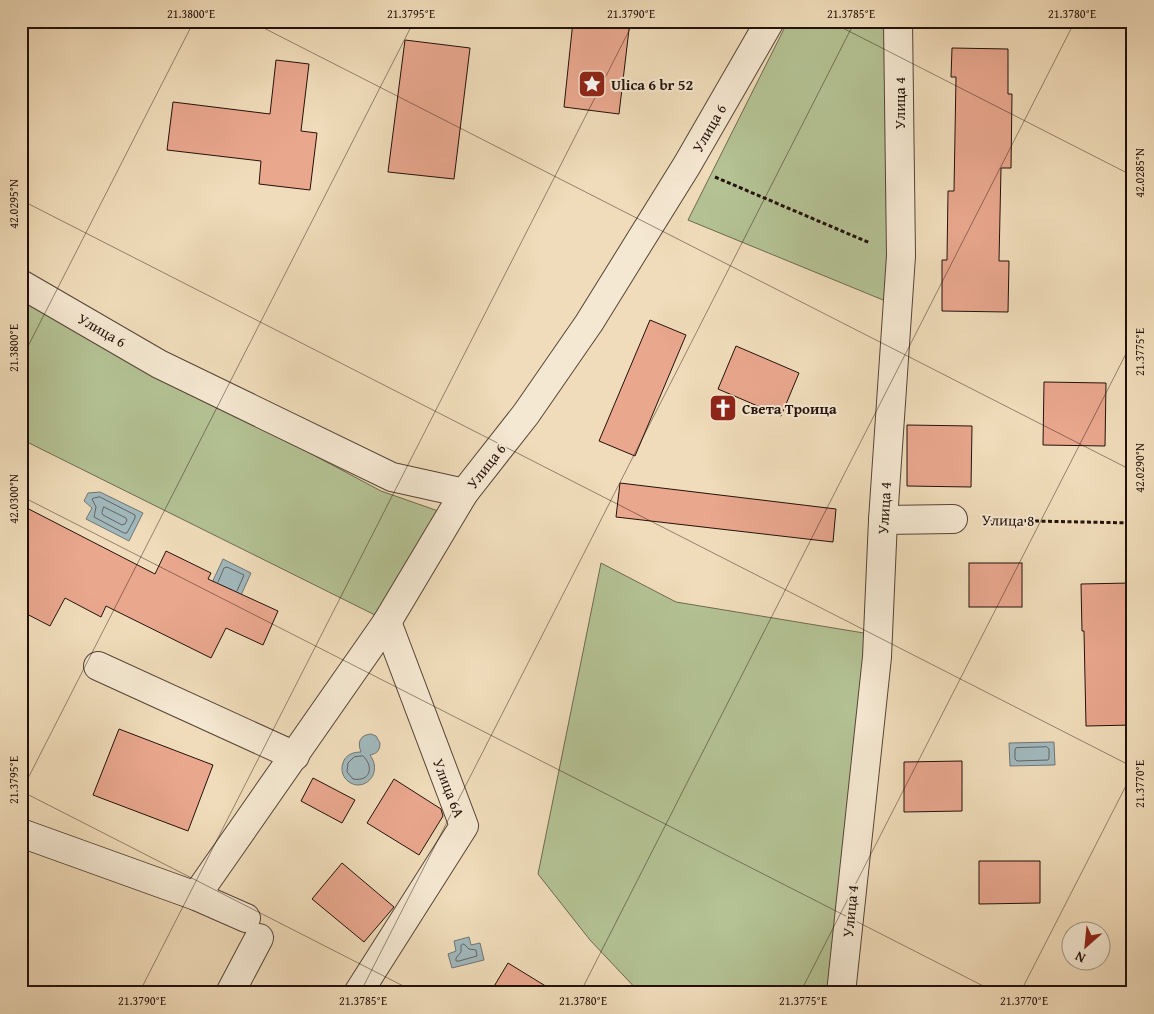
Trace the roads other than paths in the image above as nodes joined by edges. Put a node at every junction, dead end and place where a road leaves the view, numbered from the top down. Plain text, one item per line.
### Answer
1 (770, 21) edge
2 (898, 21) edge
3 (21, 284) edge
4 (464, 493) junction
5 (952, 519) road end
6 (883, 520) junction
7 (387, 622) junction
8 (98, 666) dead end
9 (294, 756) junction
10 (21, 833) edge
11 (196, 896) junction
12 (230, 993) edge
13 (358, 993) edge
14 (841, 993) edge

1 - 4 street, Улица 6
2 - 6 street, Улица 4
3 - 4 street, Улица 6
4 - 7 street
5 - 6 street
6 - 14 street, Улица 4
7 - 9 street
7 - 13 street, Улица 6A
8 - 9 street
9 - 11 street
10 - 11 street
11 - 12 street

